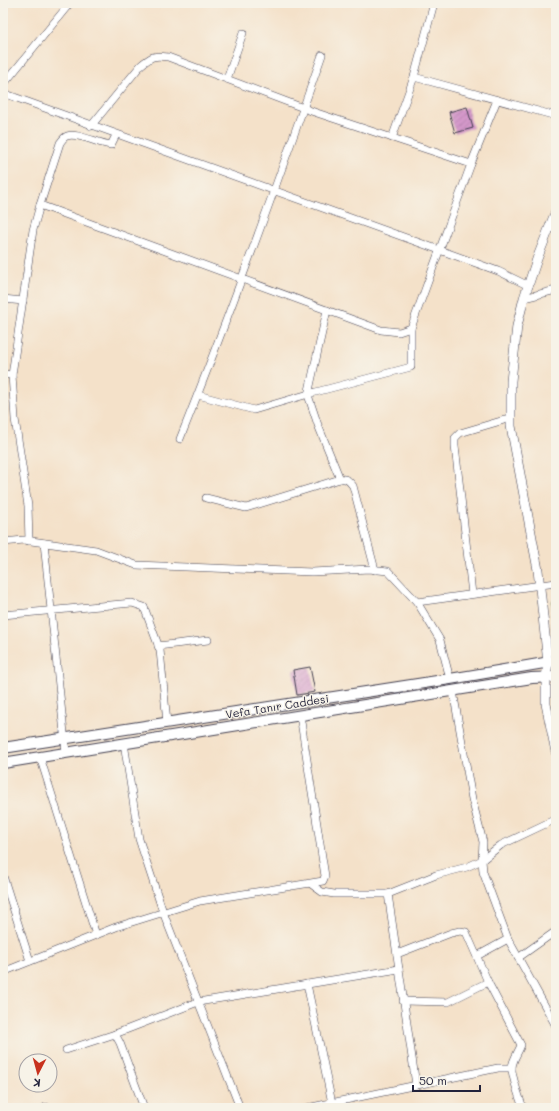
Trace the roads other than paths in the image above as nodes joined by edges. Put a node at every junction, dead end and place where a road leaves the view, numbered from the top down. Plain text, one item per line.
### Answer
1 (434, 3) edge
2 (68, 4) edge
3 (243, 33) dead end
4 (322, 55) dead end
5 (414, 77) junction
6 (227, 79) junction
7 (3, 85) edge
8 (3, 93) edge
9 (497, 100) junction
10 (304, 108) junction
11 (556, 116) edge
12 (92, 126) junction
13 (116, 135) junction
14 (392, 138) junction
15 (471, 164) junction
16 (274, 191) junction
17 (40, 205) junction
18 (556, 211) edge
19 (440, 250) junction
20 (242, 280) junction
21 (528, 286) junction
22 (556, 290) edge
23 (3, 298) edge
24 (524, 298) junction
25 (23, 301) junction
26 (327, 310) junction
27 (411, 328) junction
28 (3, 374) edge
29 (12, 375) junction
30 (198, 395) junction
31 (308, 395) junction
32 (511, 418) junction
33 (180, 439) dead end
34 (340, 479) junction
35 (206, 498) dead end
36 (29, 541) junction
37 (3, 542) edge
38 (44, 543) junction
39 (375, 570) junction
40 (556, 583) edge
41 (539, 585) junction
42 (472, 594) junction
43 (417, 602) junction
44 (51, 610) junction
45 (3, 615) edge
46 (208, 640) dead end
47 (158, 646) junction
48 (552, 662) edge
49 (551, 677) edge
50 (450, 679) junction
51 (453, 691) junction
52 (300, 715) junction
53 (167, 723) junction
54 (64, 738) junction
55 (124, 743) junction
56 (3, 748) edge
57 (66, 752) junction
58 (556, 752) edge
59 (40, 757) junction
60 (3, 763) edge
61 (556, 819) edge
62 (482, 860) junction
63 (3, 876) edge
64 (311, 884) junction
65 (388, 894) junction
66 (163, 912) junction
67 (556, 931) edge
68 (96, 935) junction
69 (508, 939) junction
70 (397, 954) junction
71 (477, 956) junction
72 (518, 958) junction
73 (30, 961) junction
74 (399, 969) junction
75 (3, 972) edge
76 (488, 982) junction
77 (307, 984) junction
78 (403, 1001) junction
79 (198, 1002) junction
80 (556, 1026) edge
81 (115, 1034) junction
82 (66, 1050) dead end
83 (512, 1068) junction
84 (416, 1085) junction
85 (333, 1105) edge
86 (144, 1108) edge
87 (240, 1108) edge
88 (307, 1108) edge
89 (523, 1108) edge

1 - 5 street
2 - 7 street
3 - 6 street
4 - 10 street
5 - 9 street
5 - 14 street
6 - 10 street
6 - 12 street
8 - 12 street
9 - 11 street
9 - 15 street
10 - 14 street
10 - 16 street
12 - 13 street
13 - 16 street
13 - 17 street
14 - 15 street
15 - 19 street
16 - 19 street
16 - 20 street
17 - 20 street
17 - 25 street
18 - 21 street
19 - 21 street
19 - 27 street
20 - 26 street
20 - 30 street
21 - 24 street
22 - 24 street
23 - 25 street
24 - 32 street
25 - 29 street
26 - 27 street
26 - 31 street
27 - 31 street
28 - 29 street
29 - 36 street
30 - 31 street
30 - 33 street
31 - 34 street
32 - 41 street
32 - 42 street
34 - 35 street
34 - 39 street
36 - 37 street
36 - 38 street
38 - 39 street
38 - 44 street
39 - 43 street
40 - 41 street
41 - 42 street
41 - 48 street
42 - 43 street
43 - 50 street
44 - 45 street
44 - 47 street
44 - 54 street
46 - 47 street
47 - 53 street
48 - 49 street
48 - 50 main road, Vefa Tanır Caddesi
49 - 51 main road, Vefa Tanır Caddesi
49 - 58 street
50 - 53 main road, Vefa Tanır Caddesi
51 - 52 main road, Vefa Tanır Caddesi
51 - 62 street
52 - 55 main road, Vefa Tanır Caddesi
52 - 64 street
53 - 54 main road, Vefa Tanır Caddesi
54 - 56 main road, Vefa Tanır Caddesi
54 - 57 street
55 - 57 main road, Vefa Tanır Caddesi
55 - 66 street
57 - 59 main road, Vefa Tanır Caddesi
59 - 60 main road, Vefa Tanır Caddesi
59 - 68 street
61 - 62 street
62 - 65 street
62 - 69 street
63 - 73 street
64 - 65 street
64 - 66 street
65 - 70 street
66 - 68 street
66 - 79 street
67 - 72 street
68 - 73 street
69 - 71 street
69 - 72 street
70 - 71 street
70 - 74 street
71 - 76 street
72 - 80 street
73 - 75 street
74 - 77 street
74 - 78 street
76 - 78 street
76 - 83 street
77 - 79 street
77 - 85 street
78 - 84 street
79 - 81 street
79 - 87 street
81 - 82 street
81 - 86 street
83 - 84 street
83 - 89 street
84 - 85 street
85 - 88 street

